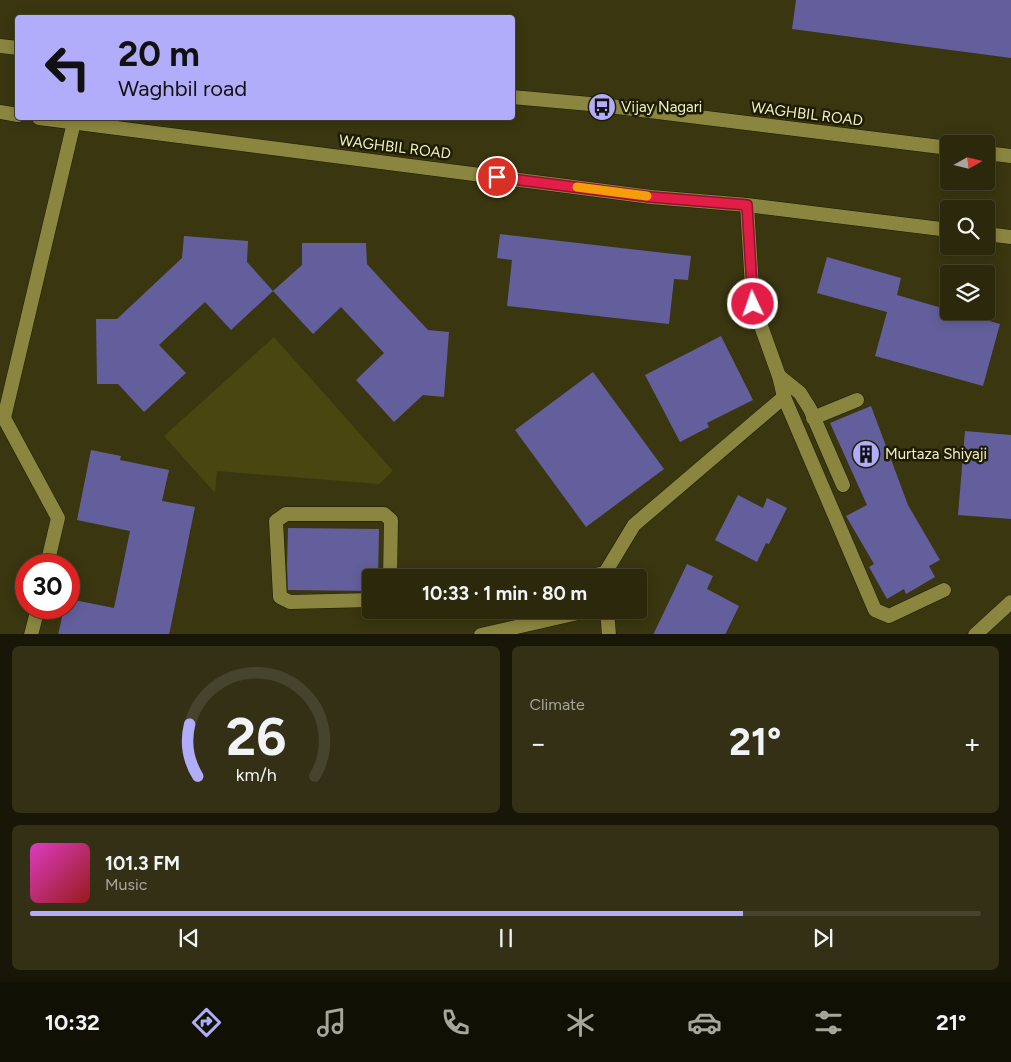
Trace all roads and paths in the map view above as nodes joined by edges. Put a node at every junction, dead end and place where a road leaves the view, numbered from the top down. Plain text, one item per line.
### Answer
1 (0, 46) edge
2 (15, 48) edge
3 (515, 97) edge
4 (0, 112) edge
5 (15, 114) edge
6 (74, 120) edge
7 (940, 147) edge
8 (995, 154) edge
9 (1011, 156) edge
10 (747, 205) junction
11 (940, 229) edge
12 (995, 235) edge
13 (1011, 237) edge
14 (778, 376) junction
15 (784, 397) junction
16 (857, 400) dead end
17 (813, 418) junction
18 (843, 485) dead end
19 (50, 554) edge
20 (390, 569) edge
21 (608, 569) edge
22 (944, 590) dead end
23 (362, 600) edge
24 (1011, 602) edge
25 (35, 619) edge
26 (550, 619) edge
27 (608, 619) edge
28 (31, 634) edge
29 (481, 634) edge
30 (609, 634) edge
31 (975, 634) edge

1 - 2 street
3 - 7 street, WAGHBIL ROAD
4 - 5 street
6 - 10 street, WAGHBIL ROAD
6 - 19 street
8 - 9 street
10 - 11 street, WAGHBIL ROAD
10 - 14 street
12 - 13 street
14 - 15 street
14 - 17 street
15 - 21 street
15 - 22 street
16 - 17 street
17 - 18 street
20 - 23 street
24 - 31 street
25 - 28 street
26 - 29 street
27 - 30 street

